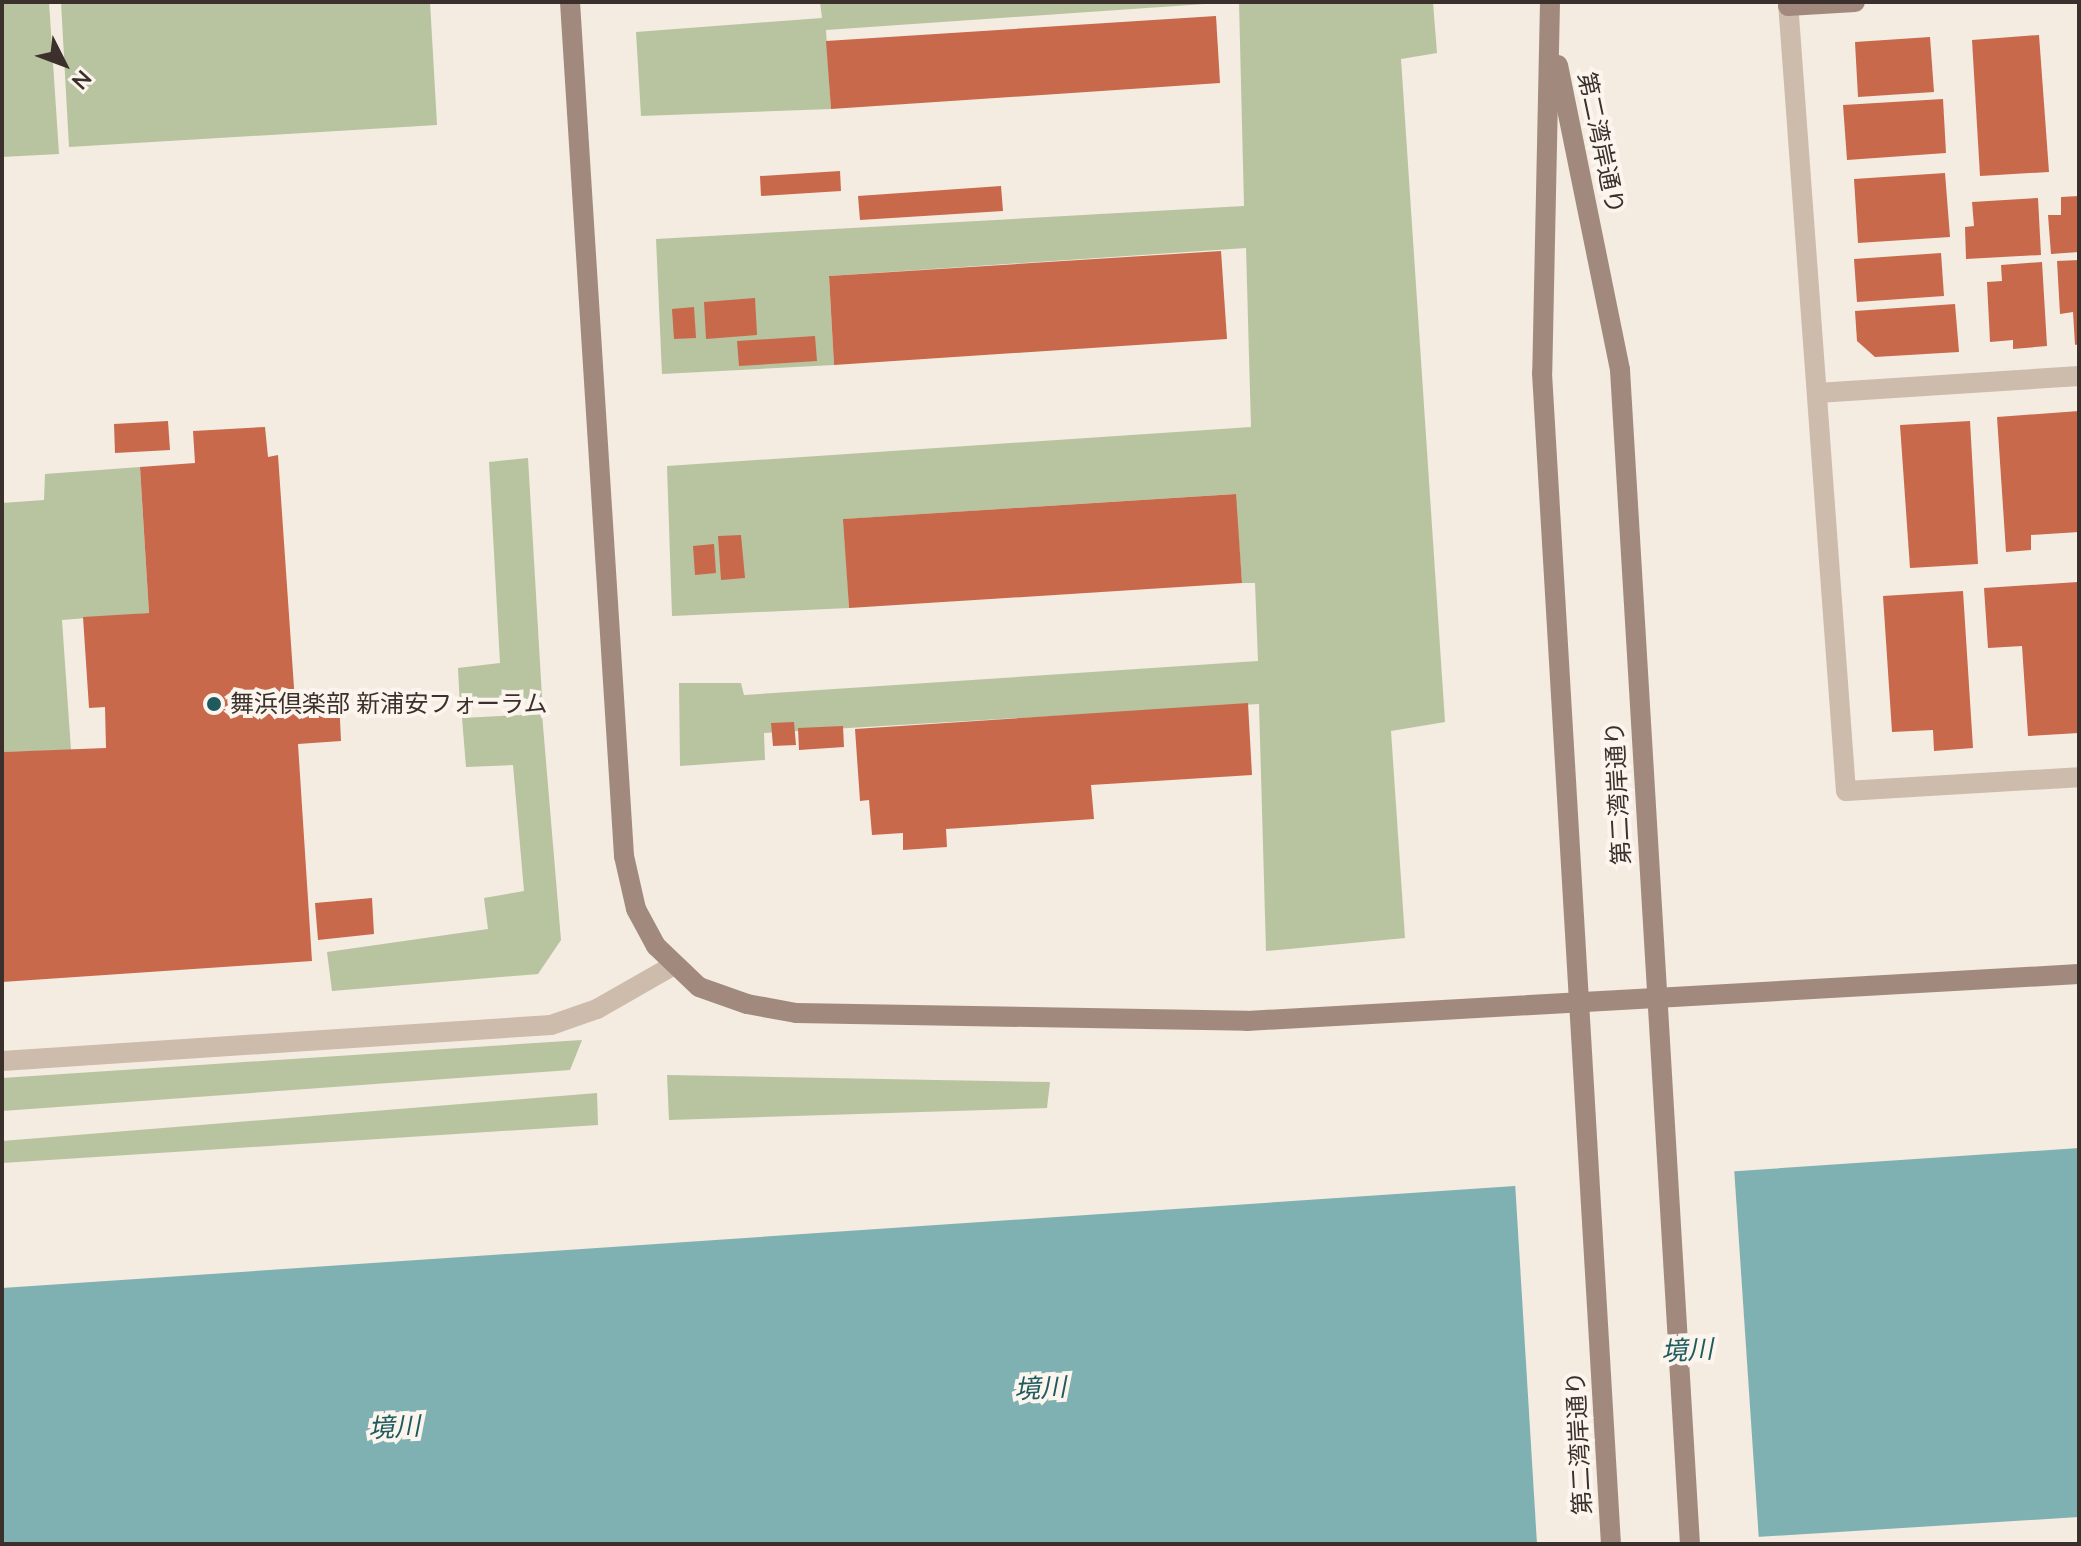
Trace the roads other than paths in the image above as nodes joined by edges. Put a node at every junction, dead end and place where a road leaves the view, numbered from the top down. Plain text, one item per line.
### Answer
1 (570, 2) edge
2 (1550, 2) edge
3 (1855, 2) edge
4 (1788, 4) edge
5 (1553, 45) junction
6 (2079, 376) edge
7 (1817, 393) junction
8 (2079, 777) edge
9 (674, 965) junction
10 (2079, 974) edge
11 (2, 1061) edge
12 (1611, 1544) edge
13 (1690, 1544) edge

1 - 9 street
2 - 5 street, 第二湾岸通り
3 - 4 street
4 - 7 street
5 - 12 street, 第二湾岸通り
5 - 13 street, 第二湾岸通り
6 - 7 street
7 - 8 street
9 - 10 street
9 - 11 street

